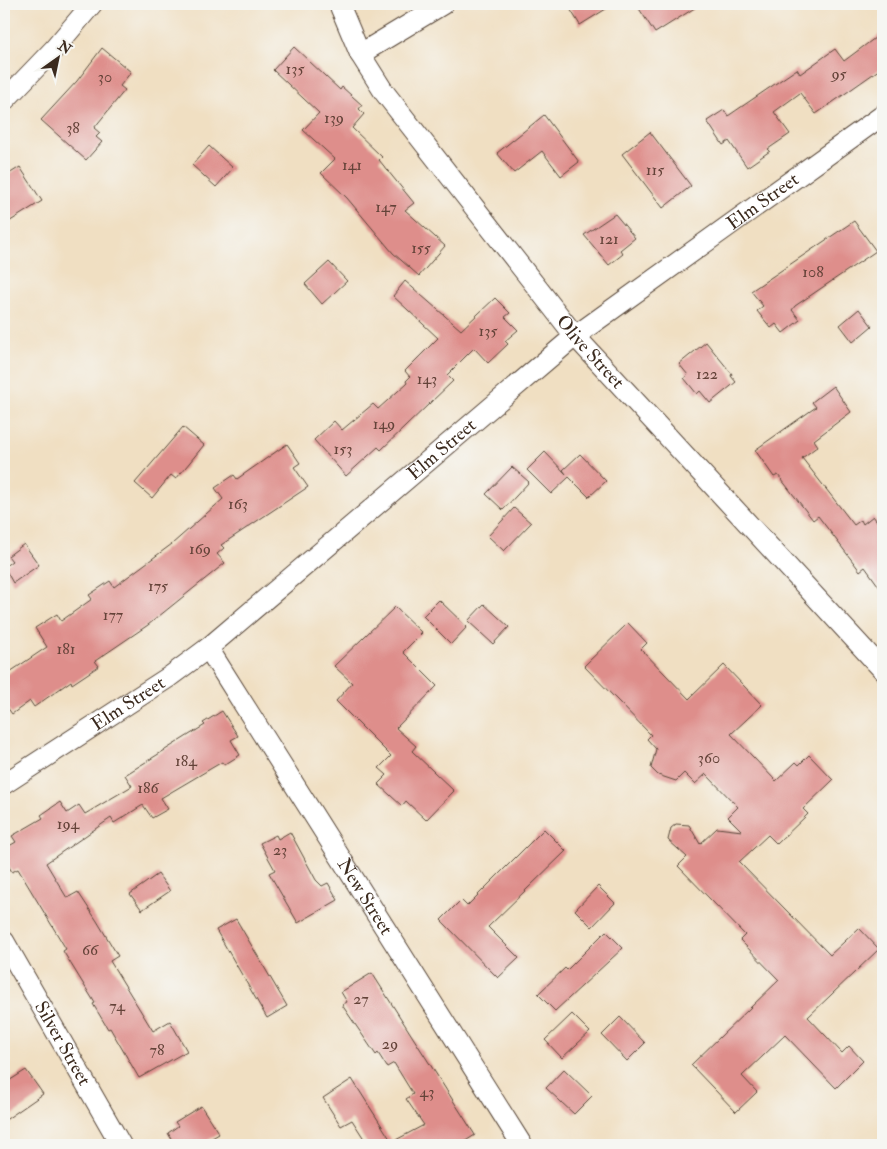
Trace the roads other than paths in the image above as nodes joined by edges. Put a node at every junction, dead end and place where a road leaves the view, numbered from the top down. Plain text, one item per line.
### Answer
1 (92, 4) edge
2 (339, 4) edge
3 (443, 4) edge
4 (360, 54) junction
5 (4, 101) edge
6 (883, 115) edge
7 (575, 336) junction
8 (208, 648) junction
9 (883, 670) edge
10 (4, 784) edge
11 (4, 941) edge
12 (121, 1145) edge
13 (522, 1145) edge

1 - 5 street
2 - 4 street, Olive Street
3 - 4 street
4 - 7 street, Olive Street
6 - 7 street, Elm Street
7 - 8 street, Elm Street
7 - 9 street, Olive Street
8 - 10 street, Elm Street
8 - 13 street, New Street
11 - 12 street, Silver Street

